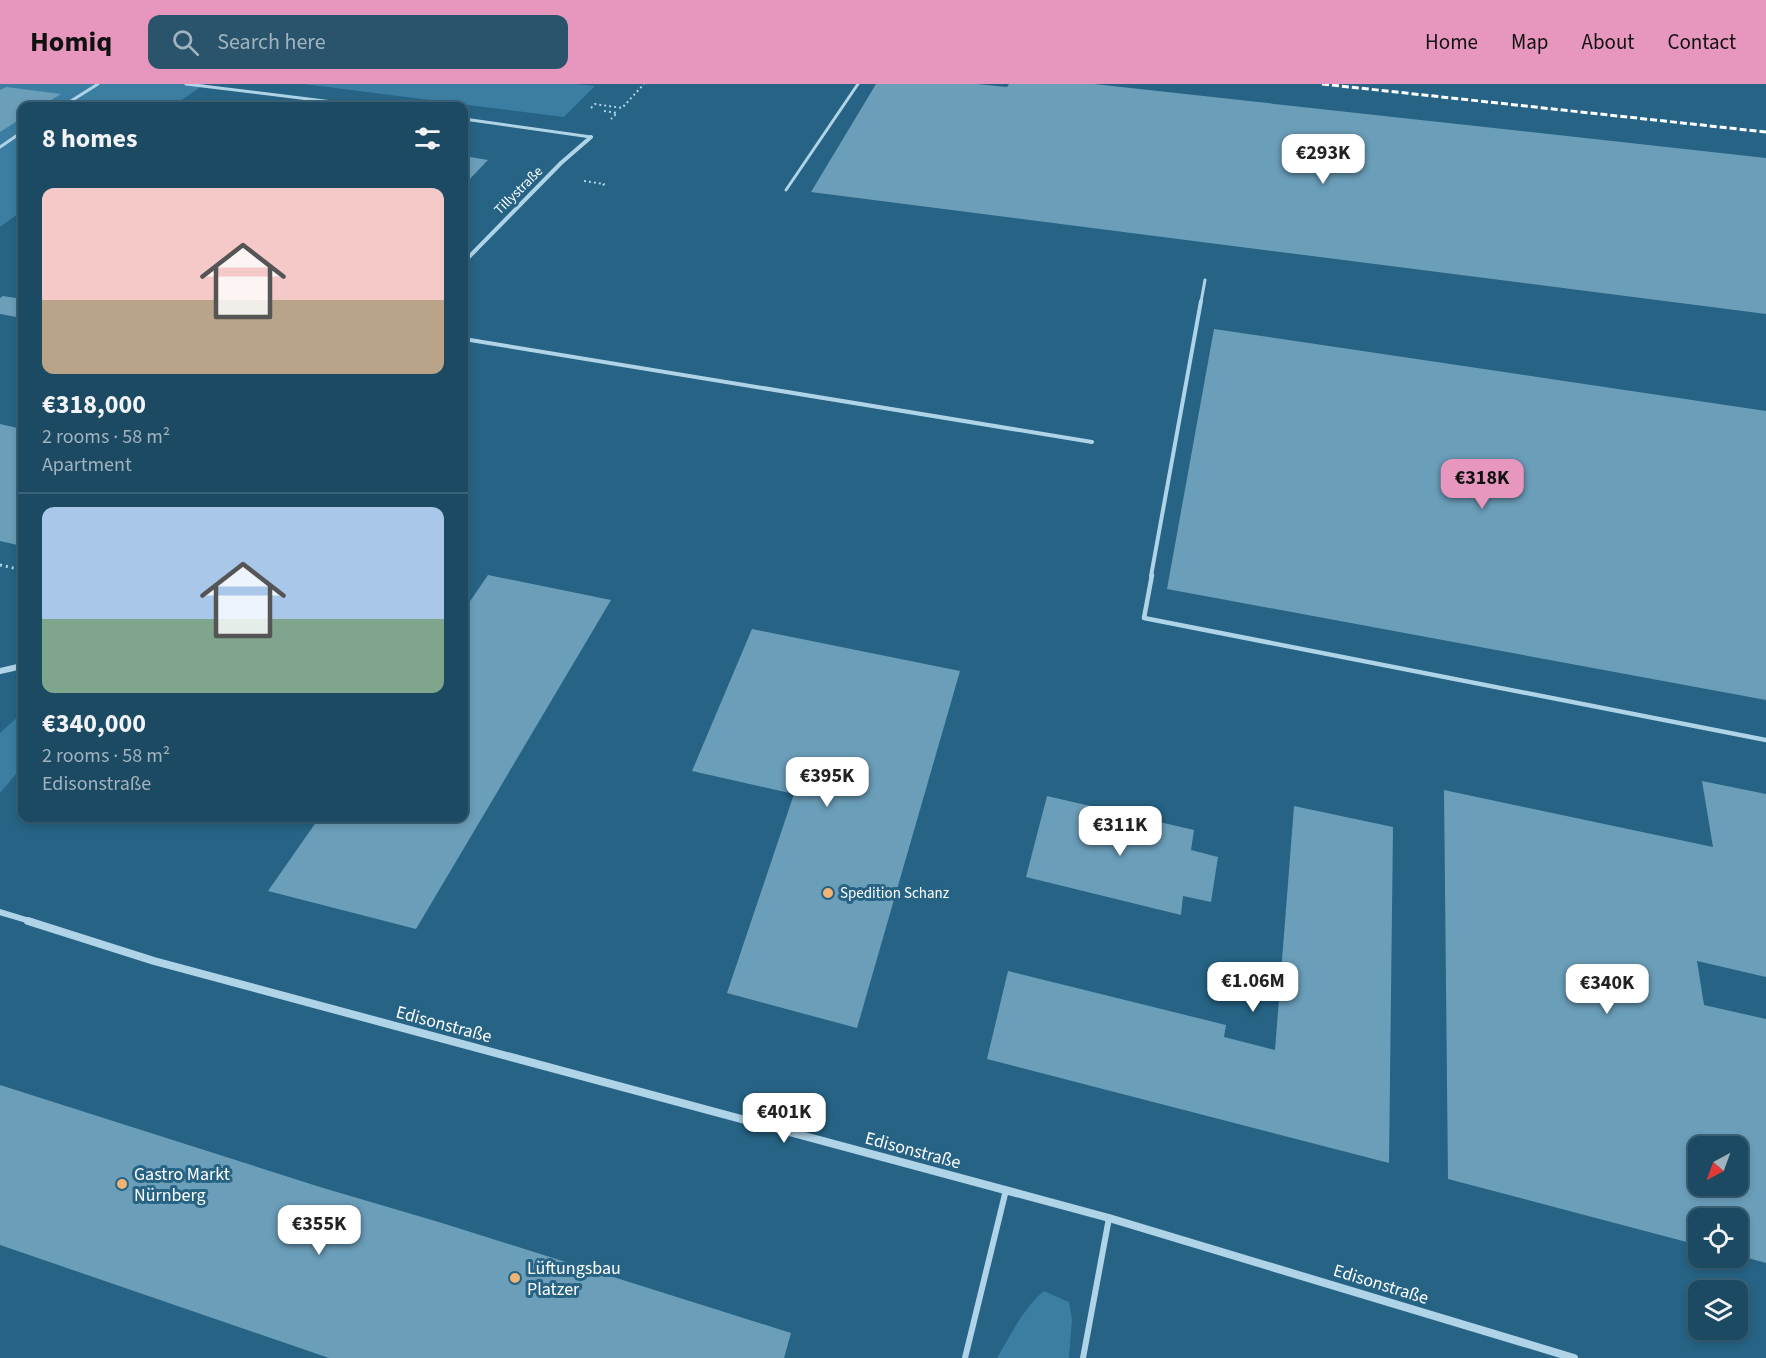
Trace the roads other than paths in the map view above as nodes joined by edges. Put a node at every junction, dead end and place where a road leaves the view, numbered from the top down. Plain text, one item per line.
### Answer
1 (98, 84) edge
2 (186, 84) edge
3 (858, 84) edge
4 (69, 102) edge
5 (332, 102) edge
6 (468, 120) edge
7 (18, 135) edge
8 (591, 137) joint
9 (0, 147) edge
10 (786, 190) dead end
11 (468, 258) edge
12 (1205, 280) dead end
13 (468, 340) edge
14 (1092, 442) dead end
15 (18, 667) edge
16 (0, 671) edge
17 (1766, 740) edge
18 (0, 912) edge
19 (1006, 1190) junction
20 (1109, 1218) junction
21 (965, 1358) edge
22 (1083, 1358) edge
23 (1574, 1358) edge

1 - 4 lane
2 - 5 lane
3 - 10 lane
6 - 8 lane
7 - 9 lane
8 - 11 street, Tillystraße
12 - 17 lane
13 - 14 lane
15 - 16 street
18 - 19 street, Edisonstraße
19 - 20 street, Edisonstraße
19 - 21 lane
20 - 22 lane
20 - 23 street, Edisonstraße

